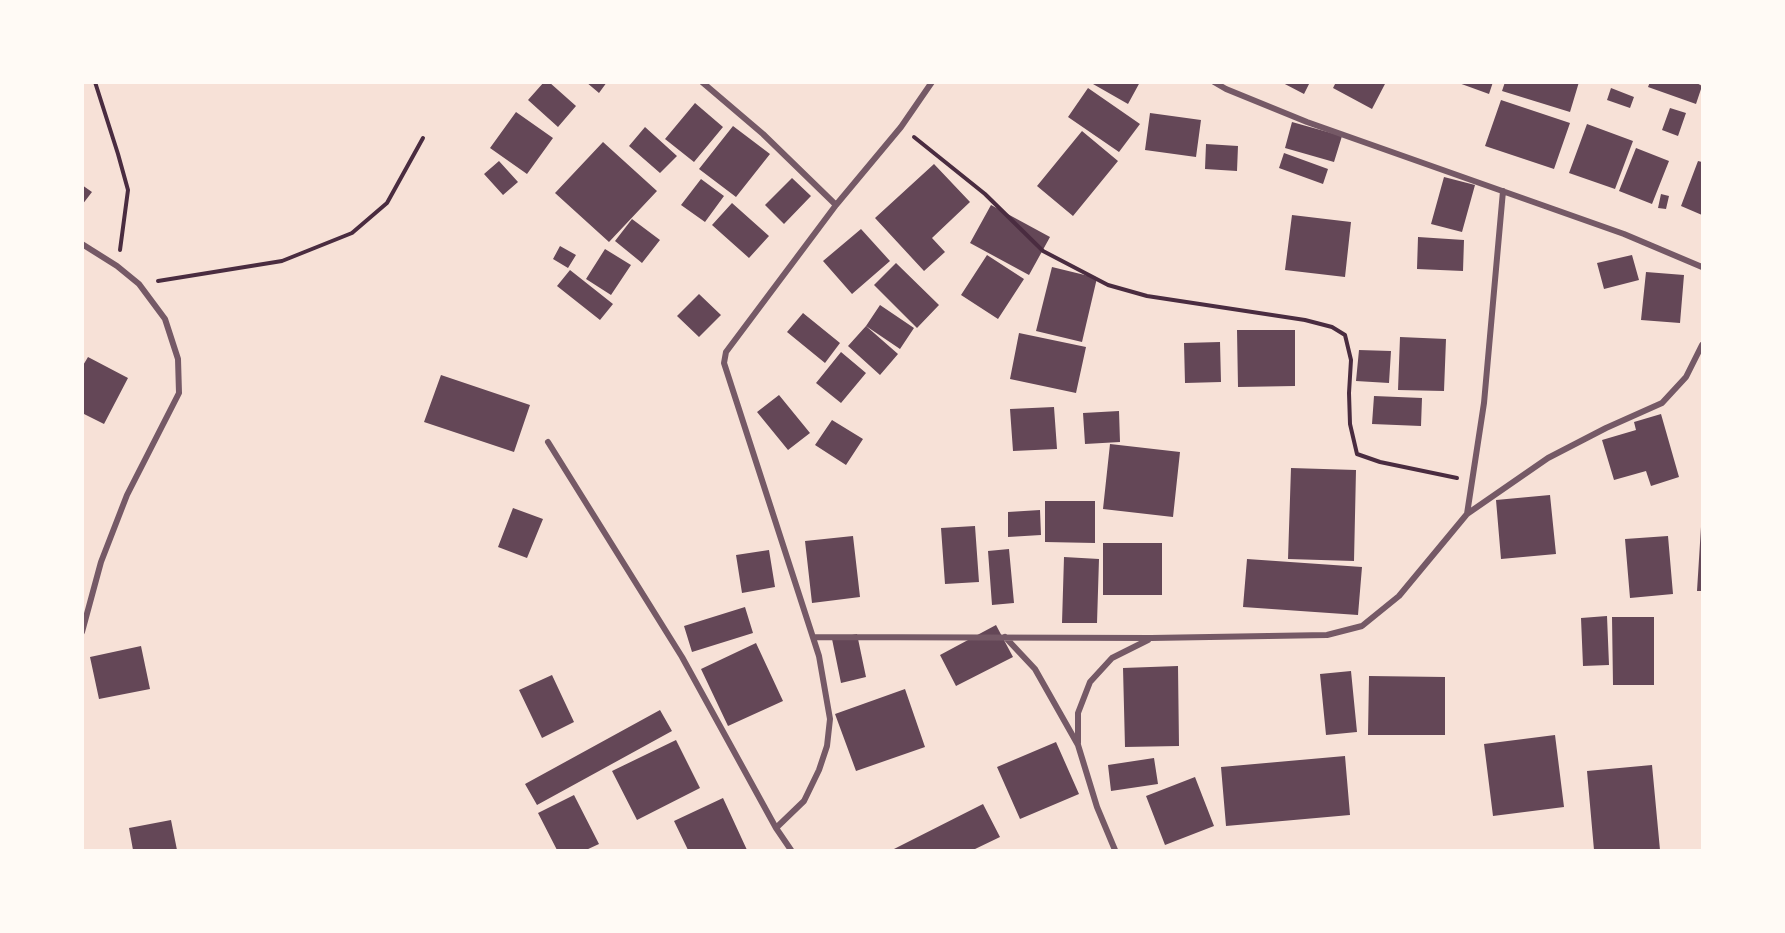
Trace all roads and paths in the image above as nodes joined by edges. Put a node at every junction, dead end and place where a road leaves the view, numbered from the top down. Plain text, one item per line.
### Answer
1 (94, 82) edge
2 (702, 82) edge
3 (932, 82) edge
4 (1214, 82) edge
5 (901, 127) junction
6 (423, 138) dead end
7 (1503, 191) junction
8 (836, 205) junction
9 (82, 244) edge
10 (117, 266) junction
11 (1702, 267) edge
12 (139, 284) junction
13 (1702, 345) edge
14 (548, 442) dead end
15 (1472, 482) junction
16 (1467, 514) junction
17 (82, 632) edge
18 (813, 637) junction
19 (1005, 637) junction
20 (1151, 638) junction
21 (1078, 745) junction
22 (776, 828) junction
23 (791, 850) edge
24 (1115, 850) edge

1 - 10 path
2 - 8 street
3 - 5 street
4 - 7 street
5 - 8 street
5 - 15 path
6 - 12 path
7 - 11 street
7 - 15 street
8 - 18 street
9 - 10 street
10 - 12 street
12 - 17 street
13 - 16 street
14 - 22 street
15 - 16 street
16 - 20 street
18 - 19 street
18 - 22 street
19 - 20 street
19 - 21 street
20 - 21 street
21 - 24 street
22 - 23 street

